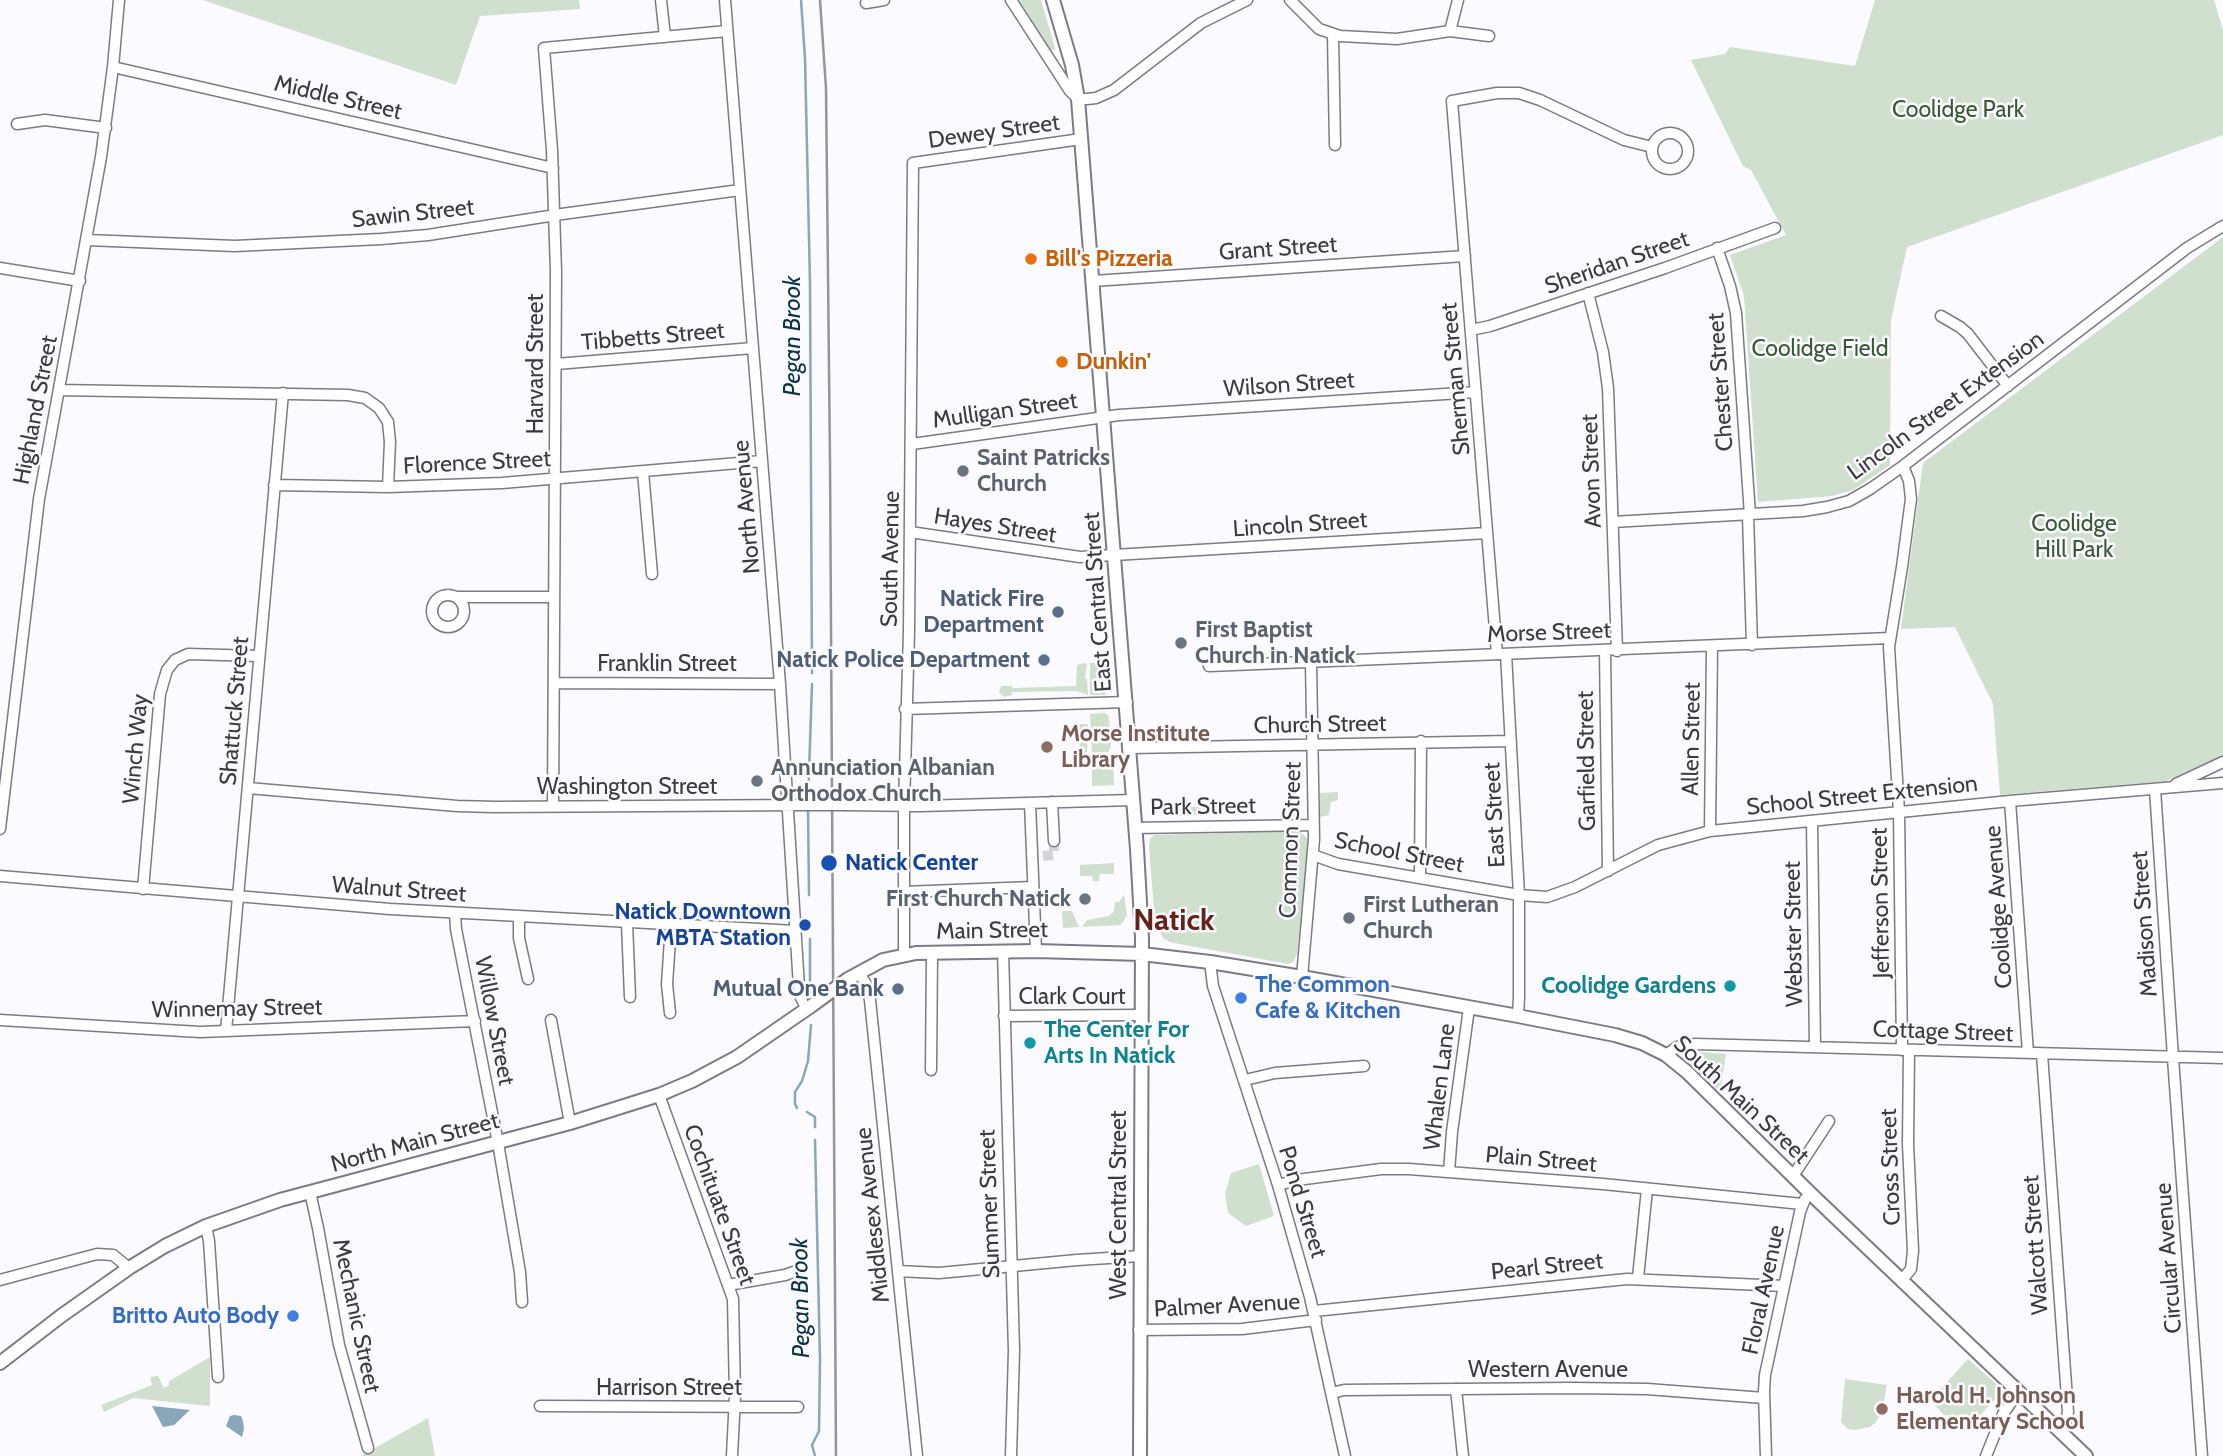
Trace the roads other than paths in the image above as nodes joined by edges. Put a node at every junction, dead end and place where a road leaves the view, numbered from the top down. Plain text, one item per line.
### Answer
1 (119, 0) edge
2 (661, 0) edge
3 (725, 0) edge
4 (884, 0) edge
5 (1011, 0) edge
6 (1053, 0) edge
7 (1247, 0) edge
8 (1290, 0) edge
9 (1458, 0) edge
10 (866, 3) dead end
11 (727, 31) junction
12 (1450, 31) junction
13 (1333, 35) junction
14 (1489, 36) dead end
15 (665, 37) junction
16 (113, 67) junction
17 (1078, 99) junction
18 (17, 124) dead end
19 (106, 128) junction
20 (1081, 139) junction
21 (1335, 145) dead end
22 (1653, 147) dead end
23 (913, 163) joint
24 (553, 168) junction
25 (740, 190) junction
26 (555, 215) junction
27 (2223, 226) edge
28 (1775, 228) dead end
29 (87, 240) junction
30 (1717, 248) junction
31 (1465, 256) junction
32 (0, 268) edge
33 (80, 281) junction
34 (1093, 281) junction
35 (1588, 293) junction
36 (1941, 316) dead end
37 (1471, 330) junction
38 (753, 348) junction
39 (556, 364) junction
40 (2008, 386) junction
41 (60, 390) junction
42 (1476, 392) junction
43 (283, 393) junction
44 (1104, 416) junction
45 (912, 444) junction
46 (762, 461) junction
47 (1903, 466) junction
48 (643, 472) junction
49 (555, 480) junction
50 (274, 485) junction
51 (388, 487) junction
52 (1749, 515) junction
53 (1613, 522) junction
54 (910, 532) junction
55 (1487, 533) junction
56 (1115, 556) junction
57 (652, 574) dead end
58 (456, 597) dead end
59 (554, 597) junction
60 (1890, 638) junction
61 (1752, 645) junction
62 (1712, 647) junction
63 (1617, 650) junction
64 (1605, 651) junction
65 (1502, 654) junction
66 (259, 656) junction
67 (1311, 662) junction
68 (1209, 666) dead end
69 (554, 683) junction
70 (780, 684) junction
71 (1126, 702) junction
72 (905, 709) junction
73 (1421, 741) junction
74 (1511, 741) junction
75 (1313, 744) junction
76 (1130, 748) junction
77 (2223, 762) edge
78 (2223, 783) edge
79 (248, 788) junction
80 (2167, 788) junction
81 (2155, 789) junction
82 (1133, 800) junction
83 (2010, 801) junction
84 (1052, 802) junction
85 (1030, 803) junction
86 (788, 805) junction
87 (553, 806) junction
88 (904, 806) junction
89 (1899, 812) junction
90 (1812, 821) junction
91 (1313, 825) junction
92 (1135, 828) junction
93 (0, 829) edge
94 (1710, 831) junction
95 (1054, 841) tunnel mouth
96 (1313, 855) junction
97 (1608, 871) junction
98 (0, 876) edge
99 (1420, 878) junction
100 (1033, 887) junction
101 (143, 889) junction
102 (903, 892) junction
103 (1518, 895) junction
104 (238, 896) junction
105 (455, 913) junction
106 (519, 917) junction
107 (627, 923) junction
108 (671, 925) junction
109 (796, 931) junction
110 (1003, 951) junction
111 (1036, 951) junction
112 (932, 953) junction
113 (904, 954) junction
114 (1142, 954) junction
115 (1210, 961) junction
116 (853, 976) junction
117 (1302, 977) junction
118 (528, 979) dead end
119 (630, 997) dead end
120 (809, 1008) junction
121 (1469, 1008) junction
122 (670, 1013) dead end
123 (1004, 1016) junction
124 (1141, 1016) junction
125 (1518, 1016) junction
126 (0, 1020) edge
127 (551, 1020) dead end
128 (475, 1021) junction
129 (226, 1031) junction
130 (1815, 1047) junction
131 (1906, 1050) junction
132 (2028, 1053) junction
133 (2042, 1054) junction
134 (1665, 1055) junction
135 (2173, 1057) junction
136 (2223, 1058) edge
137 (1364, 1066) dead end
138 (931, 1070) dead end
139 (1245, 1080) junction
140 (659, 1095) junction
141 (1829, 1121) dead end
142 (570, 1123) junction
143 (498, 1143) junction
144 (1449, 1172) junction
145 (1793, 1176) junction
146 (1278, 1185) junction
147 (1647, 1189) junction
148 (310, 1192) junction
149 (1806, 1198) junction
150 (206, 1226) junction
151 (1140, 1256) junction
152 (1012, 1267) junction
153 (129, 1268) junction
154 (802, 1269) dead end
155 (898, 1271) junction
156 (1639, 1278) junction
157 (0, 1280) edge
158 (1902, 1280) junction
159 (728, 1285) junction
160 (1784, 1286) junction
161 (522, 1302) dead end
162 (1315, 1316) junction
163 (1139, 1330) junction
164 (0, 1363) edge
165 (219, 1377) dead end
166 (1456, 1389) junction
167 (2018, 1392) junction
168 (1332, 1393) junction
169 (1764, 1398) junction
170 (540, 1406) dead end
171 (734, 1407) junction
172 (798, 1407) dead end
173 (2061, 1433) junction
174 (368, 1448) dead end
175 (732, 1456) edge
176 (916, 1456) edge
177 (1011, 1456) edge
178 (1140, 1456) edge
179 (1345, 1456) edge
180 (1463, 1456) edge
181 (1766, 1456) edge
182 (1986, 1456) edge
183 (2086, 1456) edge
184 (2202, 1456) edge

1 - 16 street, Highland Street
2 - 15 street
3 - 11 street, North Avenue
4 - 10 street
5 - 17 street
6 - 17 main road, East Central Street
7 - 17 street
8 - 13 street
9 - 12 street
11 - 15 street
11 - 25 street, North Avenue
12 - 13 street
12 - 14 street
13 - 21 street
15 - 24 street, Harvard Street
16 - 19 street, Highland Street
16 - 24 street, Middle Street
17 - 20 main road, East Central Street
18 - 19 street
19 - 29 street, Highland Street
20 - 23 street, Dewey Street
20 - 34 main road, East Central Street
22 - 31 street, Sherman Street
23 - 45 street, South Avenue
24 - 26 street, Harvard Street
25 - 26 street, Sawin Street
25 - 38 street, North Avenue
26 - 29 street, Sawin Street
26 - 39 street, Harvard Street
27 - 40 street, Lincoln Street Extension
28 - 30 street, Sheridan Street
29 - 33 street, Highland Street
30 - 35 street, Sheridan Street
30 - 52 street, Chester Street
31 - 34 street, Grant Street
31 - 37 street, Sherman Street
32 - 33 street
33 - 41 street, Highland Street
34 - 44 main road, East Central Street
35 - 37 street, Sheridan Street
35 - 53 street, Avon Street
36 - 40 street
37 - 42 street, Sherman Street
38 - 39 street, Tibbetts Street
38 - 46 street, North Avenue
39 - 49 street, Harvard Street
40 - 47 street, Lincoln Street Extension
41 - 43 street, Florence Street
41 - 93 street, Highland Street
42 - 44 street, Wilson Street
42 - 55 street, Sherman Street
43 - 50 street, Shattuck Street
43 - 51 street, Florence Street
44 - 45 street, Mulligan Street
44 - 56 main road, East Central Street
45 - 54 street, South Avenue
46 - 48 street, Florence Street
46 - 70 street, North Avenue
47 - 52 street, Lincoln Street Extension
47 - 60 street, Jefferson Street
48 - 49 street, Florence Street
48 - 57 street
49 - 51 street, Florence Street
49 - 59 street, Harvard Street
50 - 51 street
50 - 66 street, Shattuck Street
52 - 53 street, Lincoln Street Extension
52 - 61 street, Chester Street
53 - 63 street, Avon Street
54 - 56 street, Hayes Street
54 - 72 street, South Avenue
55 - 56 street, Lincoln Street
55 - 65 street, Sherman Street
56 - 71 main road, East Central Street
58 - 59 street
59 - 69 street, Harvard Street
60 - 61 street, Morse Street
60 - 89 street, Jefferson Street
61 - 62 street, Morse Street
62 - 63 street, Morse Street
62 - 94 street, Allen Street
63 - 64 street, Morse Street
64 - 65 street, Morse Street
64 - 97 street, Garfield Street
65 - 67 street, Morse Street
65 - 74 street, East Street
66 - 79 street, Shattuck Street
66 - 101 street, Winch Way
67 - 68 street, Morse Street
67 - 75 street, Common Street
69 - 70 street, Franklin Street
69 - 87 street, Harvard Street
70 - 86 street, North Avenue
71 - 72 street
71 - 76 main road, East Central Street
72 - 88 street, South Avenue
73 - 74 street, Church Street
73 - 75 street, Church Street
73 - 99 street
74 - 103 street, East Street
75 - 76 street, Church Street
75 - 91 street, Common Street
76 - 82 main road, East Central Street
77 - 80 street
78 - 80 street, School Street Extension
79 - 87 street, Washington Street
79 - 104 street, Shattuck Street
80 - 81 street, School Street Extension
81 - 83 street, School Street Extension
81 - 135 street, Madison Street
82 - 84 street, Washington Street
82 - 92 main road, East Central Street
83 - 89 street, School Street Extension
83 - 132 street, Coolidge Avenue
84 - 85 street, Washington Street
84 - 95 street
85 - 88 street, Washington Street
85 - 100 street
86 - 87 street, Washington Street
86 - 88 street, Washington Street, bridge
86 - 109 street, North Avenue
88 - 102 street, South Avenue
89 - 90 street, School Street Extension
89 - 131 street, Jefferson Street
90 - 94 street, School Street Extension
90 - 130 street, Webster Street
91 - 92 street, Park Street
91 - 96 street, Common Street
92 - 114 main road, East Central Street
94 - 97 street, School Street Extension
96 - 99 street, School Street
96 - 117 street, Common Street
97 - 103 street, School Street Extension
98 - 101 street, Walnut Street
99 - 103 street, School Street
100 - 102 street
100 - 111 street
101 - 104 street, Walnut Street
102 - 113 street, South Avenue
103 - 125 street, East Street
104 - 105 street, Walnut Street
104 - 129 street, Shattuck Street
105 - 106 street, Walnut Street
105 - 128 street, Willow Street
106 - 107 street, Walnut Street
106 - 118 street
107 - 108 street, Walnut Street
107 - 119 street
108 - 109 street, Walnut Street
108 - 122 street
109 - 120 street, North Avenue
110 - 111 main road, Main Street
110 - 112 main road, Main Street
110 - 123 street, Summer Street
111 - 114 main road, Main Street
112 - 113 main road, Main Street
112 - 138 street
113 - 116 main road, Main Street
114 - 115 main road, South Main Street
114 - 124 main road, West Central Street
115 - 117 main road, South Main Street
115 - 139 street, Pond Street
116 - 120 main road, North Main Street, bridge
116 - 155 street, Middlesex Avenue
117 - 121 main road, South Main Street
120 - 140 main road, North Main Street
121 - 125 main road, South Main Street
121 - 144 street, Whalen Lane
123 - 124 street, Clark Court
123 - 152 street, Summer Street
124 - 151 main road, West Central Street
125 - 134 main road, South Main Street
126 - 129 street, Winnemay Street
127 - 142 street
128 - 129 street, Winnemay Street
128 - 143 street, Willow Street
130 - 131 street, Cottage Street
130 - 134 street, Cottage Street
131 - 132 street, Cottage Street
131 - 158 street, Cross Street
132 - 133 street, Cottage Street
133 - 135 street, Cottage Street
133 - 173 street, Walcott Street
134 - 145 main road, South Main Street
135 - 136 street, Cottage Street
135 - 184 street, Circular Avenue
137 - 139 street
139 - 146 street, Pond Street
140 - 142 main road, North Main Street
140 - 159 street, Cochituate Street
141 - 145 street
142 - 143 main road, North Main Street
143 - 148 main road, North Main Street
143 - 161 street, Willow Street
144 - 146 street, Plain Street
144 - 147 street, Plain Street
145 - 149 main road, South Main Street
146 - 162 street, Pond Street
147 - 149 street, Plain Street
147 - 156 street
148 - 150 main road, North Main Street
148 - 174 street, Mechanic Street
149 - 158 main road, South Main Street
149 - 160 street, Floral Avenue
150 - 153 main road, North Main Street
150 - 165 street
151 - 152 street
151 - 163 main road, West Central Street
152 - 155 street
152 - 177 street, Summer Street
153 - 157 street
153 - 164 main road, North Main Street
154 - 159 street
155 - 176 street, Middlesex Avenue
156 - 160 street, Pearl Street
156 - 162 street, Pearl Street
158 - 167 main road, South Main Street
159 - 171 street, Cochituate Street
160 - 169 street, Floral Avenue
162 - 163 street, Palmer Avenue
162 - 168 street, Pond Street
163 - 178 main road, West Central Street
166 - 168 street, Western Avenue
166 - 169 street, Western Avenue
166 - 180 street
167 - 173 main road, South Main Street
167 - 182 street
168 - 179 street, Pond Street
169 - 181 street, Floral Avenue
170 - 171 street, Harrison Street
171 - 172 street, Harrison Street
171 - 175 street, Cochituate Street
173 - 183 main road, South Main Street

